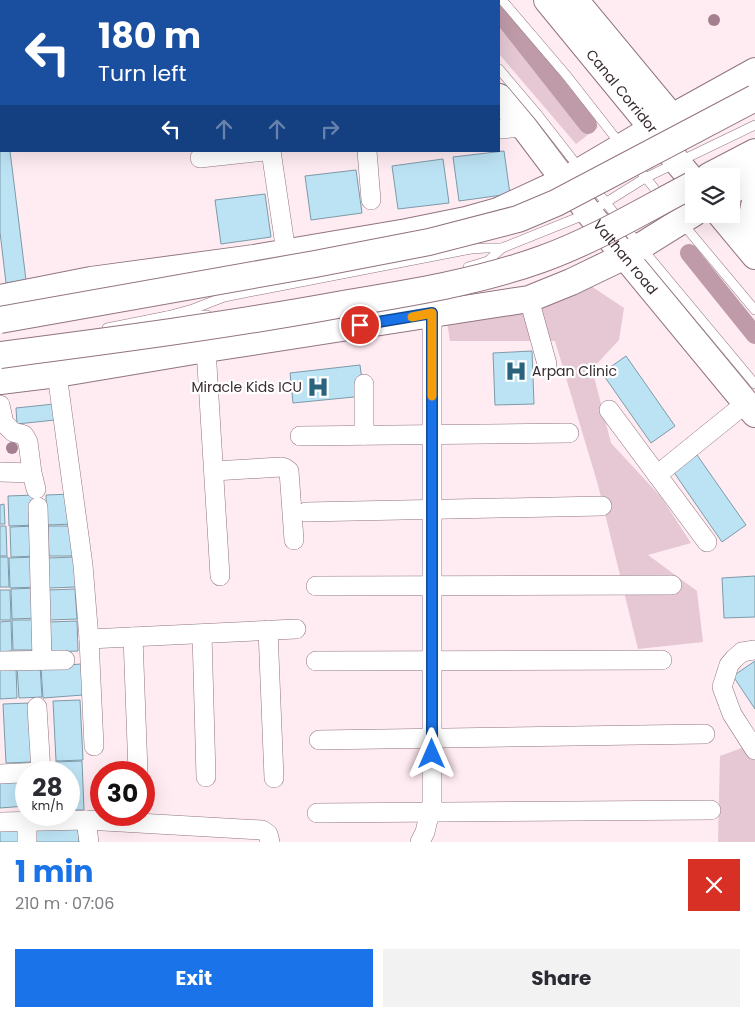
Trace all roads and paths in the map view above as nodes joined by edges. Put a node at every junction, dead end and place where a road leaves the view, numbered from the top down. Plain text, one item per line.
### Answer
1 (502, 0) edge
2 (547, 0) edge
3 (574, 0) edge
4 (500, 70) edge
5 (755, 71) edge
6 (755, 98) edge
7 (500, 100) edge
8 (662, 123) junction
9 (755, 125) edge
10 (511, 128) edge
11 (622, 147) junction
12 (255, 152) edge
13 (271, 152) edge
14 (367, 152) edge
15 (755, 152) edge
16 (200, 158) dead end
17 (699, 168) edge
18 (724, 168) edge
19 (685, 170) edge
20 (573, 175) junction
21 (685, 176) edge
22 (645, 178) junction
23 (685, 178) edge
24 (755, 178) edge
25 (740, 186) edge
26 (371, 200) dead end
27 (755, 202) edge
28 (597, 208) junction
29 (680, 214) edge
30 (728, 223) edge
31 (755, 240) edge
32 (502, 248) junction
33 (632, 251) junction
34 (286, 252) junction
35 (755, 256) edge
36 (457, 270) dead end
37 (338, 296) dead end
38 (0, 298) edge
39 (529, 298) junction
40 (755, 310) edge
41 (247, 311) dead end
42 (432, 313) junction
43 (213, 314) dead end
44 (167, 316) junction
45 (0, 320) edge
46 (103, 329) dead end
47 (206, 349) junction
48 (0, 355) edge
49 (547, 364) dead end
50 (57, 374) junction
51 (0, 381) edge
52 (364, 384) dead end
53 (752, 400) edge
54 (0, 405) edge
55 (609, 410) dead end
56 (569, 433) dead end
57 (432, 434) junction
58 (364, 435) junction
59 (300, 436) dead end
60 (214, 471) junction
61 (0, 472) edge
62 (657, 475) junction
63 (35, 490) junction
64 (602, 506) dead end
65 (432, 509) junction
66 (306, 512) dead end
67 (294, 540) dead end
68 (707, 542) dead end
69 (220, 576) dead end
70 (672, 585) dead end
71 (316, 586) dead end
72 (432, 586) junction
73 (296, 629) dead end
74 (268, 630) junction
75 (202, 634) junction
76 (133, 637) junction
77 (89, 639) junction
78 (755, 650) edge
79 (42, 660) junction
80 (65, 660) dead end
81 (662, 660) dead end
82 (0, 661) edge
83 (316, 661) dead end
84 (432, 661) junction
85 (36, 707) dead end
86 (705, 734) dead end
87 (432, 738) junction
88 (319, 740) dead end
89 (94, 746) dead end
90 (755, 750) edge
91 (40, 761) edge
92 (138, 761) edge
93 (15, 773) edge
94 (0, 774) edge
95 (206, 777) dead end
96 (274, 778) dead end
97 (710, 810) dead end
98 (429, 812) junction
99 (317, 813) dead end
100 (80, 820) edge
101 (86, 820) junction
102 (15, 821) edge
103 (0, 822) edge
104 (26, 826) edge
105 (27, 842) edge
106 (89, 842) edge
107 (270, 842) edge
108 (420, 842) edge

1 - 11 lane
2 - 8 main road, Canal Corridor
3 - 8 main road
4 - 20 lane
5 - 8 main road
6 - 45 main road, bridge
7 - 10 main road, Valthan road
8 - 11 main road
8 - 19 main road, Canal Corridor
9 - 17 lane
10 - 20 main road, Valthan road
11 - 20 main road
11 - 22 lane
12 - 16 street
13 - 34 street
14 - 26 street
15 - 18 main road
20 - 28 main road, Valthan road
20 - 34 main road
21 - 22 lane
22 - 28 lane
22 - 29 lane
23 - 48 main road, bridge
24 - 25 main road
27 - 31 main road
28 - 32 lane
28 - 33 main road, Valthan road
29 - 33 main road
29 - 40 lane
30 - 35 main road
32 - 36 lane
32 - 44 lane
33 - 39 main road
33 - 53 main road, Valthan road
34 - 38 main road
37 - 41 lane
39 - 42 main road
39 - 49 street
42 - 47 main road
42 - 57 street
43 - 44 lane
44 - 46 lane
47 - 50 main road
47 - 60 street
50 - 51 main road
50 - 77 street
52 - 58 street
53 - 62 street
54 - 63 street
55 - 62 street
56 - 57 street
57 - 58 street
57 - 65 street
58 - 59 street
60 - 67 street
60 - 69 street
61 - 63 street
62 - 68 street
63 - 79 street
64 - 65 street
65 - 66 street
65 - 72 street
70 - 72 street
71 - 72 street
72 - 84 street
73 - 74 street
74 - 75 street
74 - 96 street
75 - 76 street
75 - 95 street
76 - 77 street
76 - 92 street
77 - 89 street
78 - 90 street
79 - 80 street
79 - 82 street
81 - 84 street
83 - 84 street
84 - 87 street
85 - 91 street
86 - 87 street
87 - 88 street
87 - 98 street
93 - 94 street
97 - 98 street
98 - 99 street
98 - 108 street
100 - 101 street
101 - 106 street
101 - 107 street
102 - 103 street
104 - 105 street

